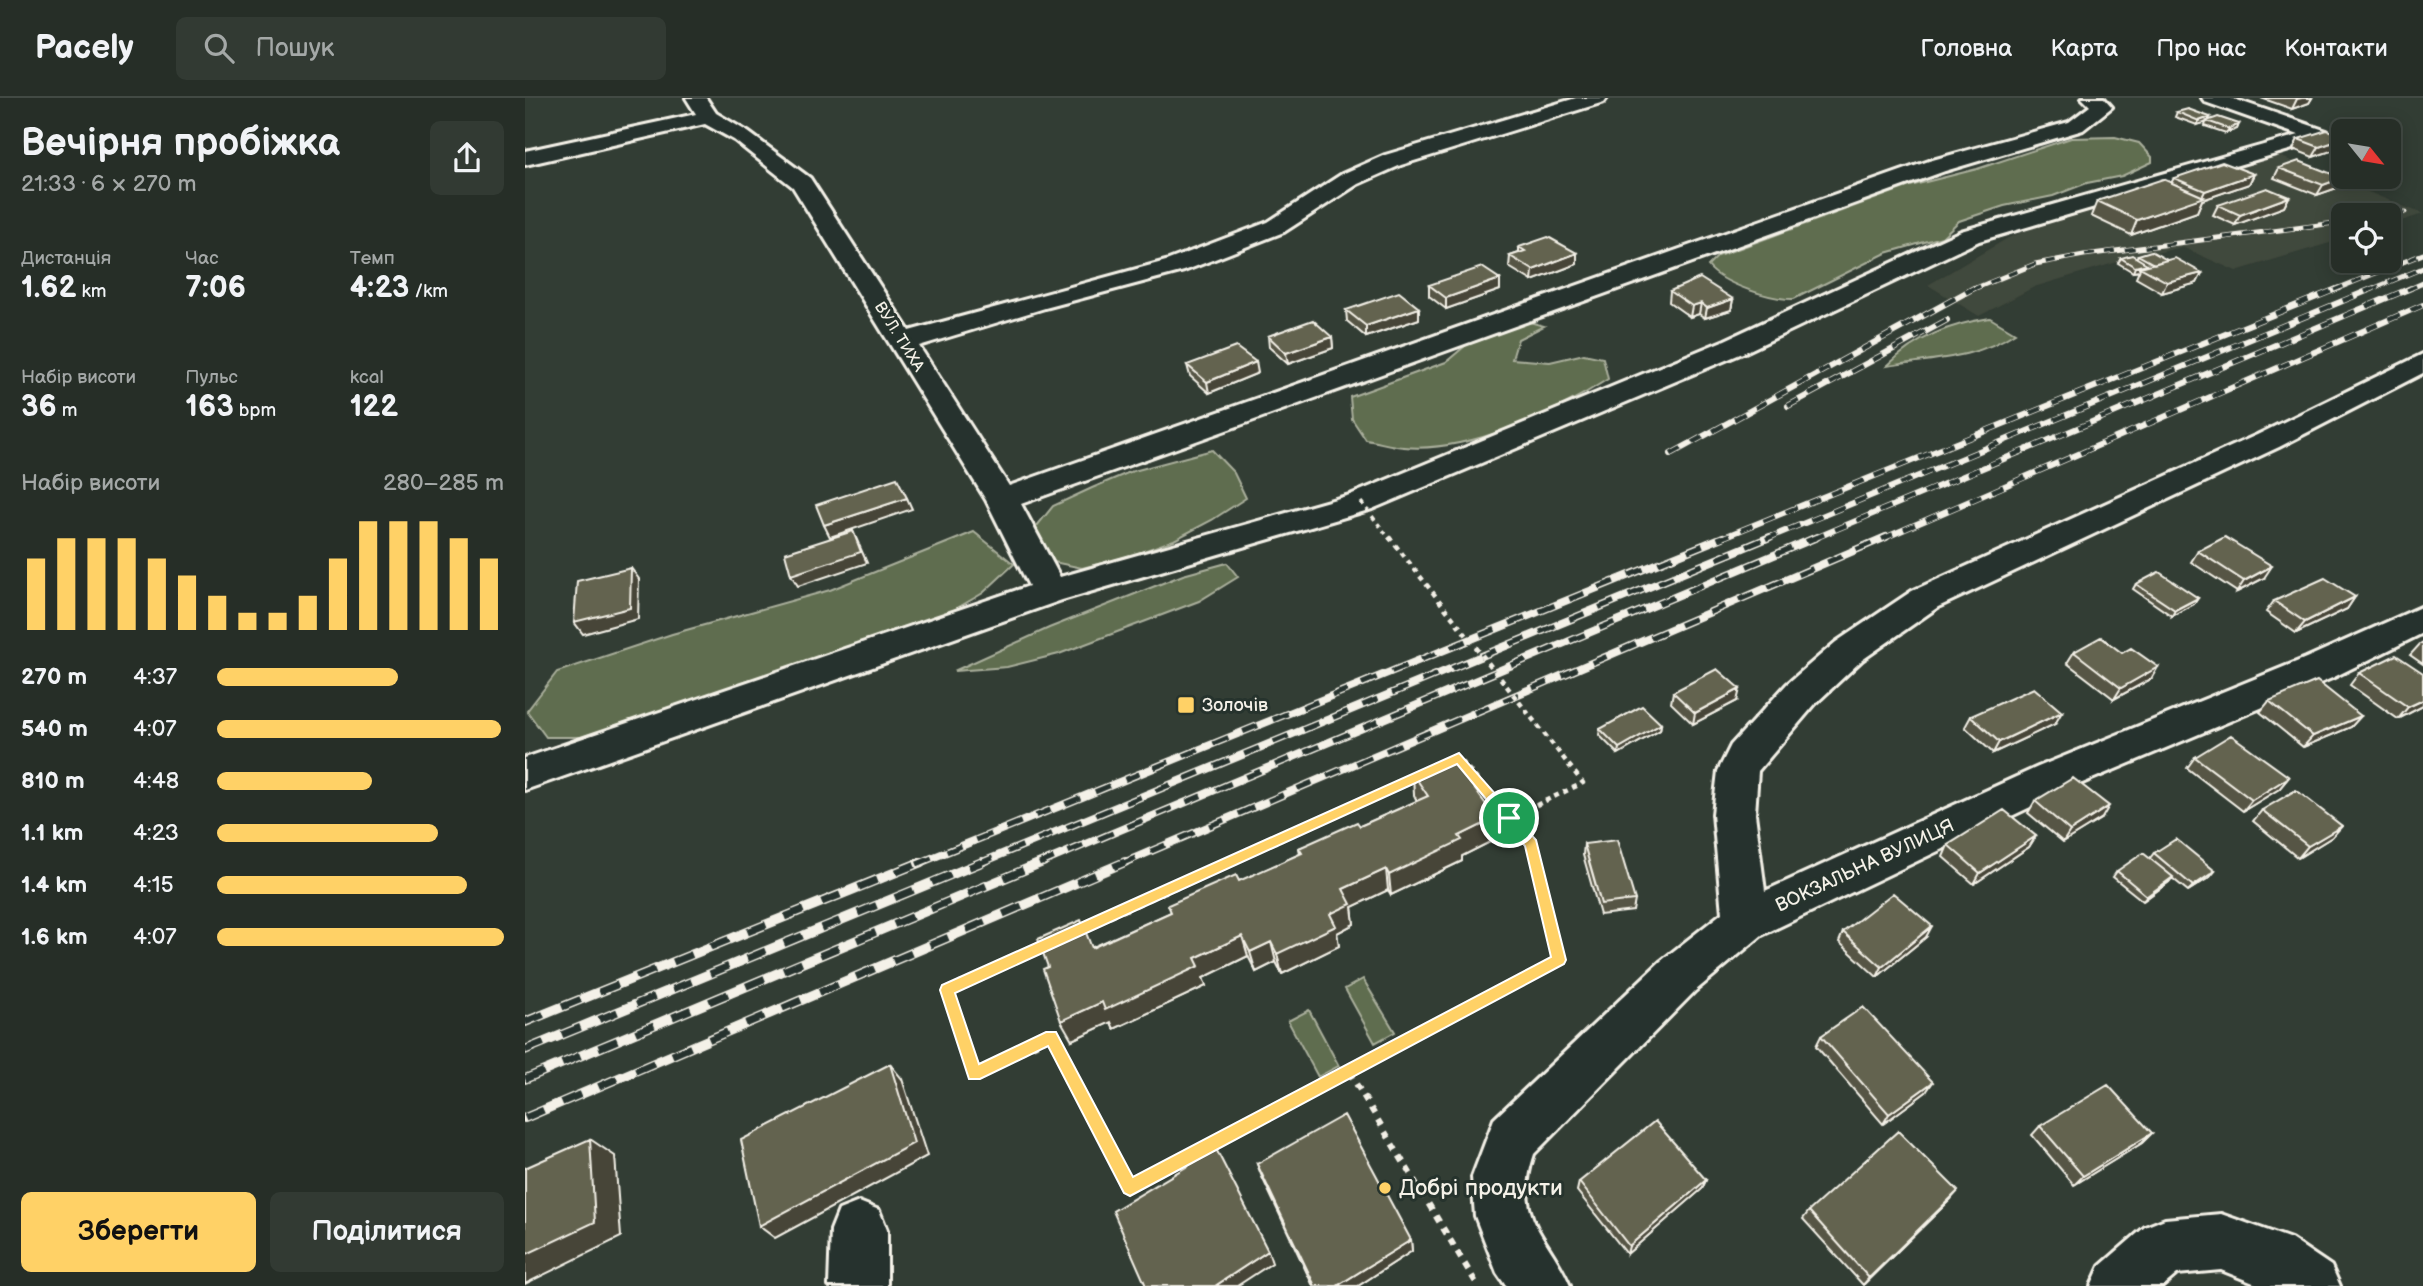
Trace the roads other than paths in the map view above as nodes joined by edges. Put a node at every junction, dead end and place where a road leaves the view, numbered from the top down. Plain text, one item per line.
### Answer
1 (1597, 98) edge
2 (2092, 98) edge
3 (2212, 98) edge
4 (702, 107) edge
5 (525, 158) edge
6 (902, 342) junction
7 (2423, 362) edge
8 (1002, 500) junction
9 (1050, 592) junction
10 (2423, 618) edge
11 (525, 774) edge
12 (1746, 920) junction
13 (859, 1230) dead end
14 (858, 1286) edge
15 (1541, 1286) edge
16 (2120, 1286) edge
17 (2311, 1286) edge

1 - 6 street
2 - 8 street
3 - 9 street
4 - 5 street, ВУЛ. ТИХА
4 - 6 street, ВУЛ. ТИХА
6 - 8 street, ВУЛ. ТИХА
7 - 12 street
8 - 9 street, ВУЛ. ТИХА
9 - 11 street
10 - 12 street, ВОКЗАЛЬНА ВУЛИЦЯ
12 - 15 street, ВОКЗАЛЬНА ВУЛИЦЯ
13 - 14 street
16 - 17 street

